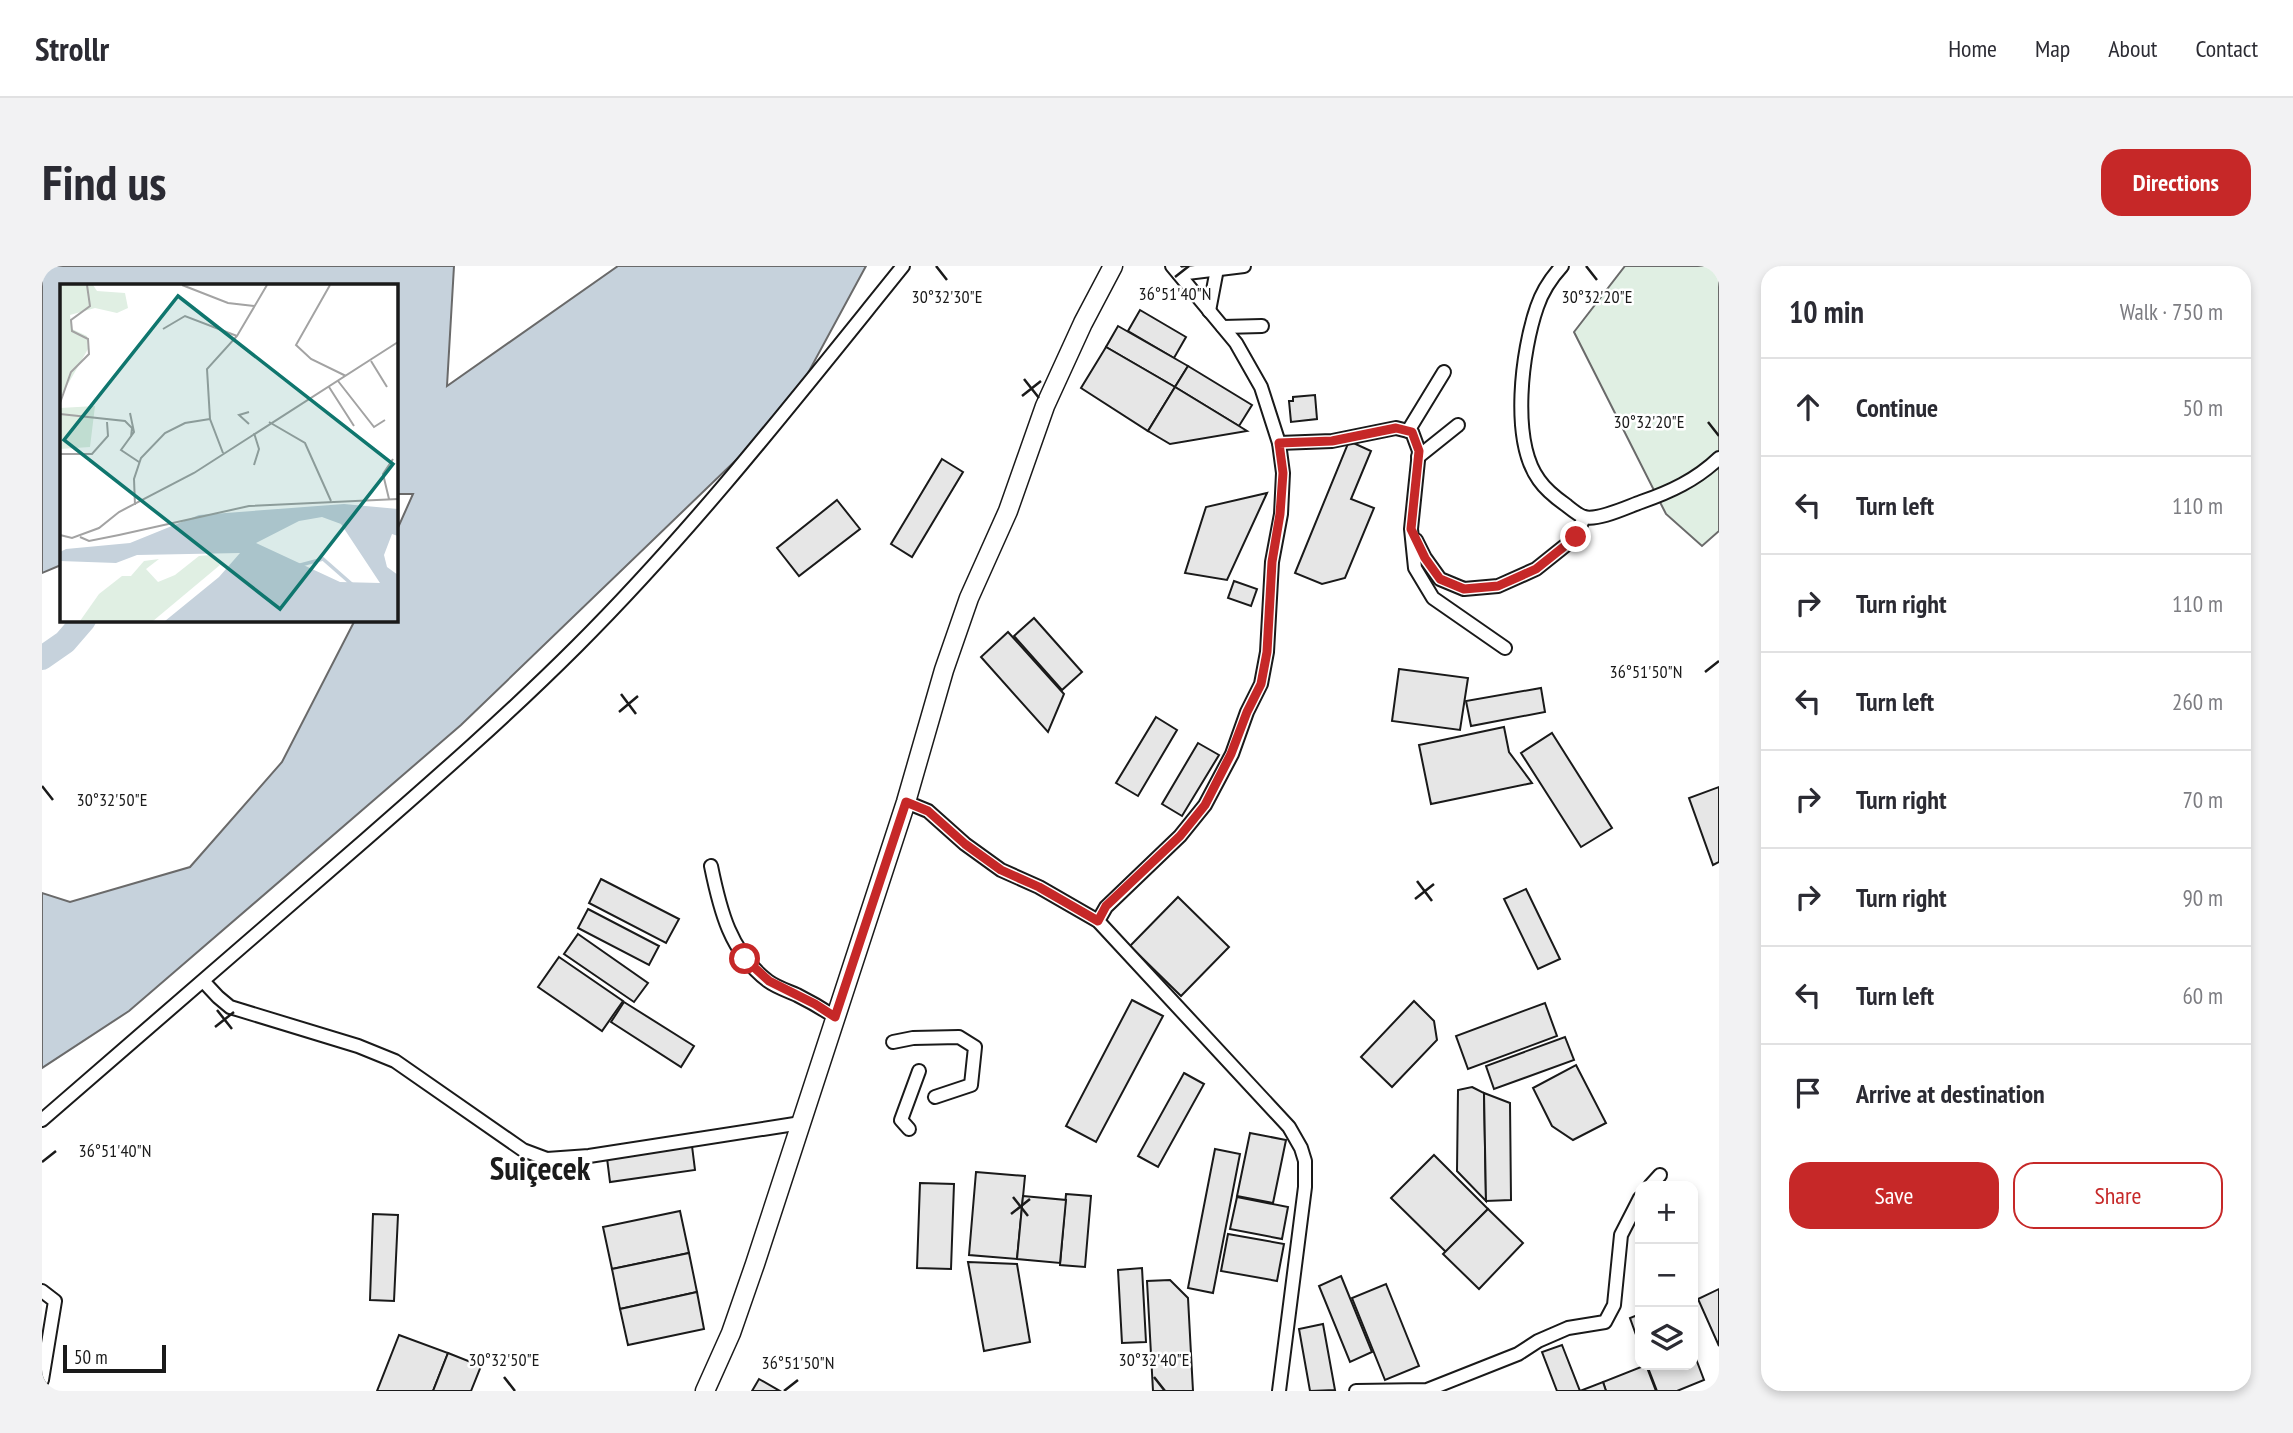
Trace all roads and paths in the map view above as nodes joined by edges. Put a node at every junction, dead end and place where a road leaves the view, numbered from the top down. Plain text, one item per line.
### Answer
1 (902, 266) edge
2 (1113, 266) edge
3 (1244, 266) edge
4 (1562, 266) edge
5 (1176, 270) edge
6 (1217, 270) junction
7 (1209, 311) junction
8 (1262, 326) dead end
9 (1223, 327) junction
10 (1444, 372) dead end
11 (1458, 425) dead end
12 (1408, 431) junction
13 (1279, 443) junction
14 (1418, 457) junction
15 (1719, 458) edge
16 (1584, 517) junction
17 (1411, 529) junction
18 (1505, 648) dead end
19 (906, 802) junction
20 (711, 866) dead end
21 (1098, 921) junction
22 (204, 982) junction
23 (835, 1017) junction
24 (893, 1042) dead end
25 (919, 1071) dead end
26 (934, 1097) dead end
27 (42, 1120) edge
28 (801, 1123) junction
29 (909, 1129) dead end
30 (1660, 1175) dead end
31 (1655, 1181) edge
32 (1635, 1208) edge
33 (42, 1291) edge
34 (42, 1380) edge
35 (705, 1391) edge
36 (1279, 1391) edge
37 (1356, 1391) edge

1 - 22 street
2 - 19 street
3 - 6 street
4 - 16 street
5 - 6 street
5 - 7 street
6 - 7 street
7 - 9 street
8 - 9 street
9 - 13 street
10 - 12 street
11 - 14 street
12 - 13 street
12 - 14 street
13 - 21 street
14 - 17 street
15 - 16 street
16 - 17 street
17 - 18 street
19 - 21 street
19 - 23 street
20 - 23 street
21 - 36 street
22 - 27 street
22 - 28 street
23 - 28 street
24 - 26 street
25 - 29 street
28 - 35 street
30 - 31 street
32 - 37 street
33 - 34 street

